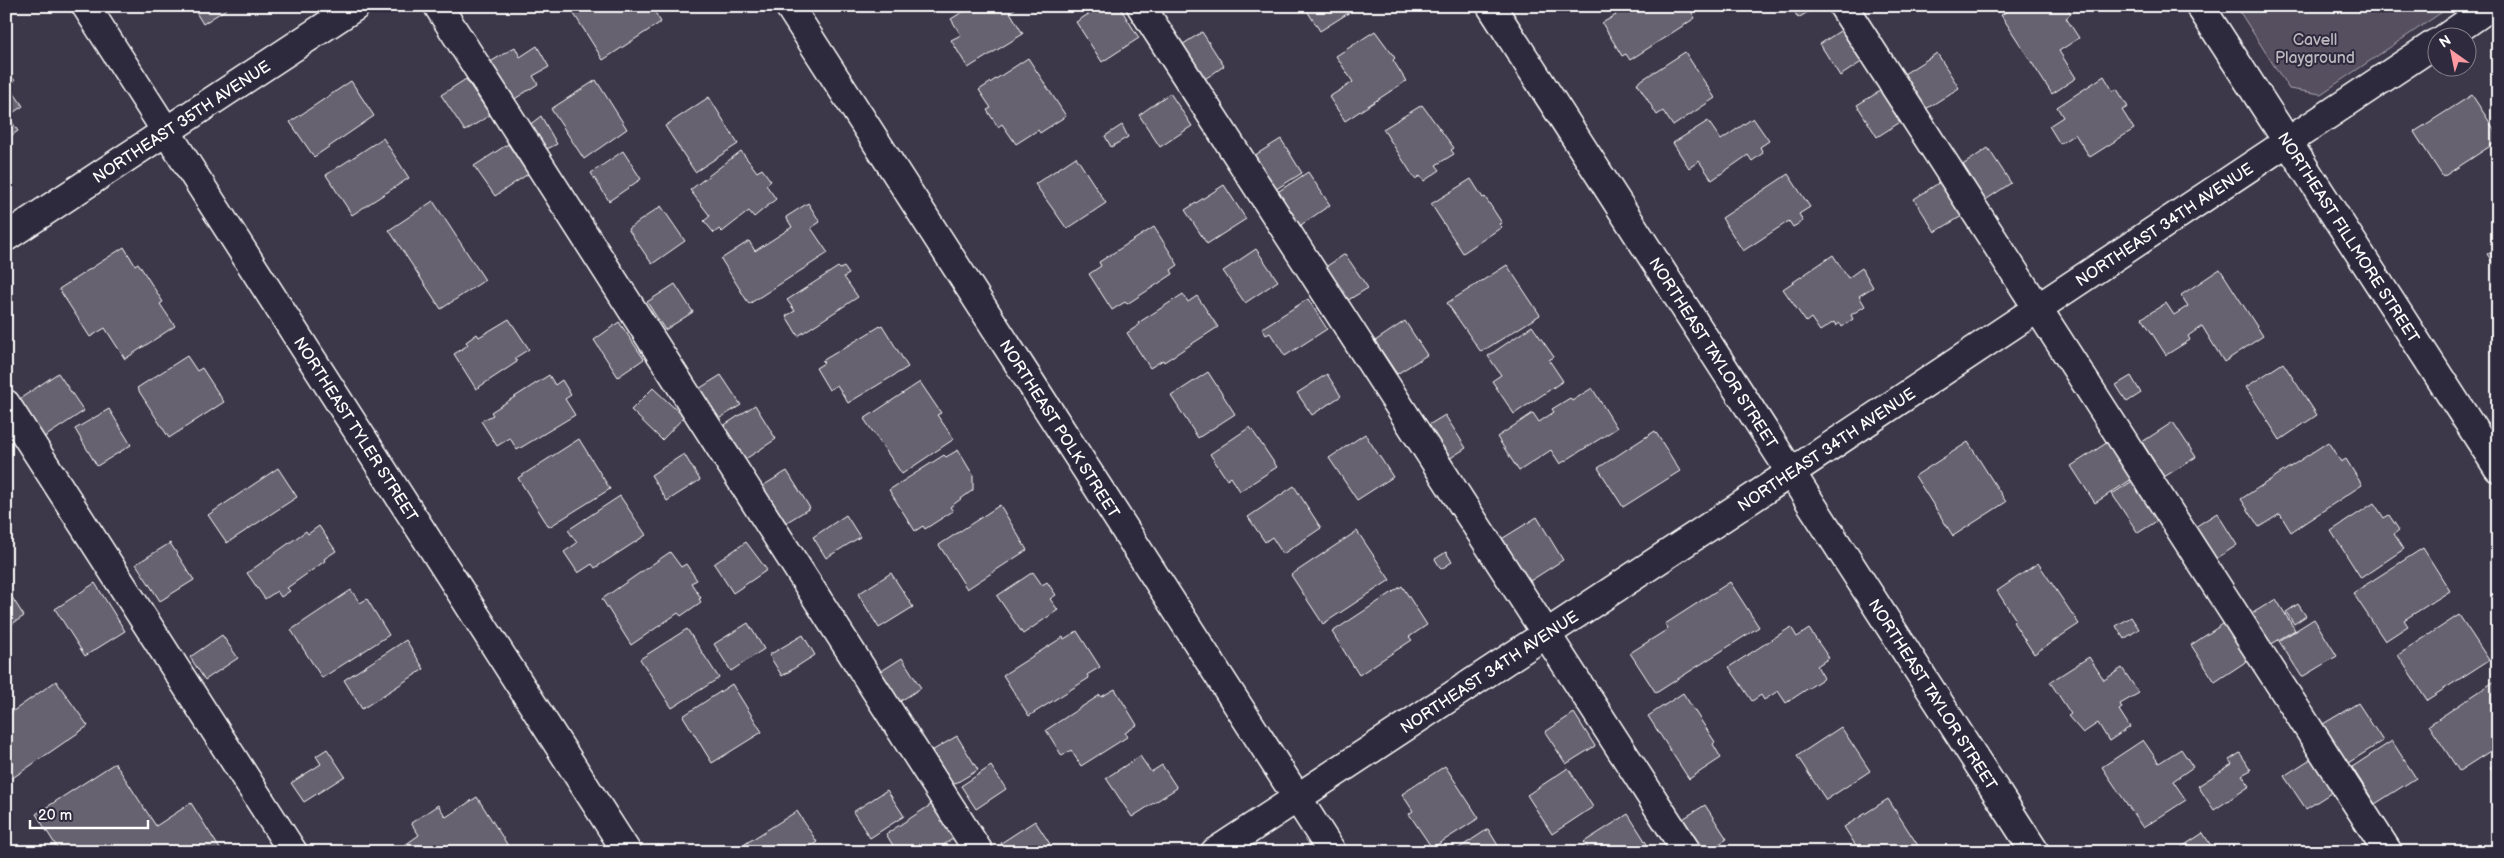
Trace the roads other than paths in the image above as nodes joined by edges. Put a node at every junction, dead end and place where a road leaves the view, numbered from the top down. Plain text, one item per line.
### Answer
1 (86, 6) edge
2 (356, 6) edge
3 (438, 6) edge
4 (789, 6) edge
5 (1141, 6) edge
6 (1491, 6) edge
7 (1843, 6) edge
8 (2200, 6) edge
9 (2491, 6) edge
10 (2459, 28) edge
11 (2426, 50) edge
12 (166, 132) junction
13 (2286, 141) junction
14 (6, 237) edge
15 (2037, 309) junction
16 (6, 404) edge
17 (2498, 468) edge
18 (1789, 472) junction
19 (1548, 634) junction
20 (1297, 798) junction
21 (293, 852) edge
22 (627, 852) edge
23 (979, 852) edge
24 (1215, 852) edge
25 (1332, 852) edge
26 (1686, 852) edge
27 (2034, 852) edge
28 (2388, 852) edge

1 - 12 street, NORTHEAST TYLER STREET
2 - 12 street, NORTHEAST 35TH AVENUE
3 - 23 street
4 - 20 street, NORTHEAST POLK STREET
5 - 19 street
6 - 18 street, NORTHEAST TAYLOR STREET
7 - 15 street
8 - 13 street, NORTHEAST FILLMORE STREET
9 - 10 street
11 - 13 street, NORTHEAST 34TH AVENUE
12 - 14 street, NORTHEAST 35TH AVENUE
12 - 22 street, NORTHEAST TYLER STREET
13 - 15 street, NORTHEAST 34TH AVENUE
13 - 17 street, NORTHEAST FILLMORE STREET
15 - 18 street, NORTHEAST 34TH AVENUE
15 - 28 street
16 - 21 street
18 - 19 street, NORTHEAST 34TH AVENUE
18 - 27 street, NORTHEAST TAYLOR STREET
19 - 20 street, NORTHEAST 34TH AVENUE
19 - 26 street
20 - 24 street, NORTHEAST 34TH AVENUE
20 - 25 street, NORTHEAST POLK STREET

